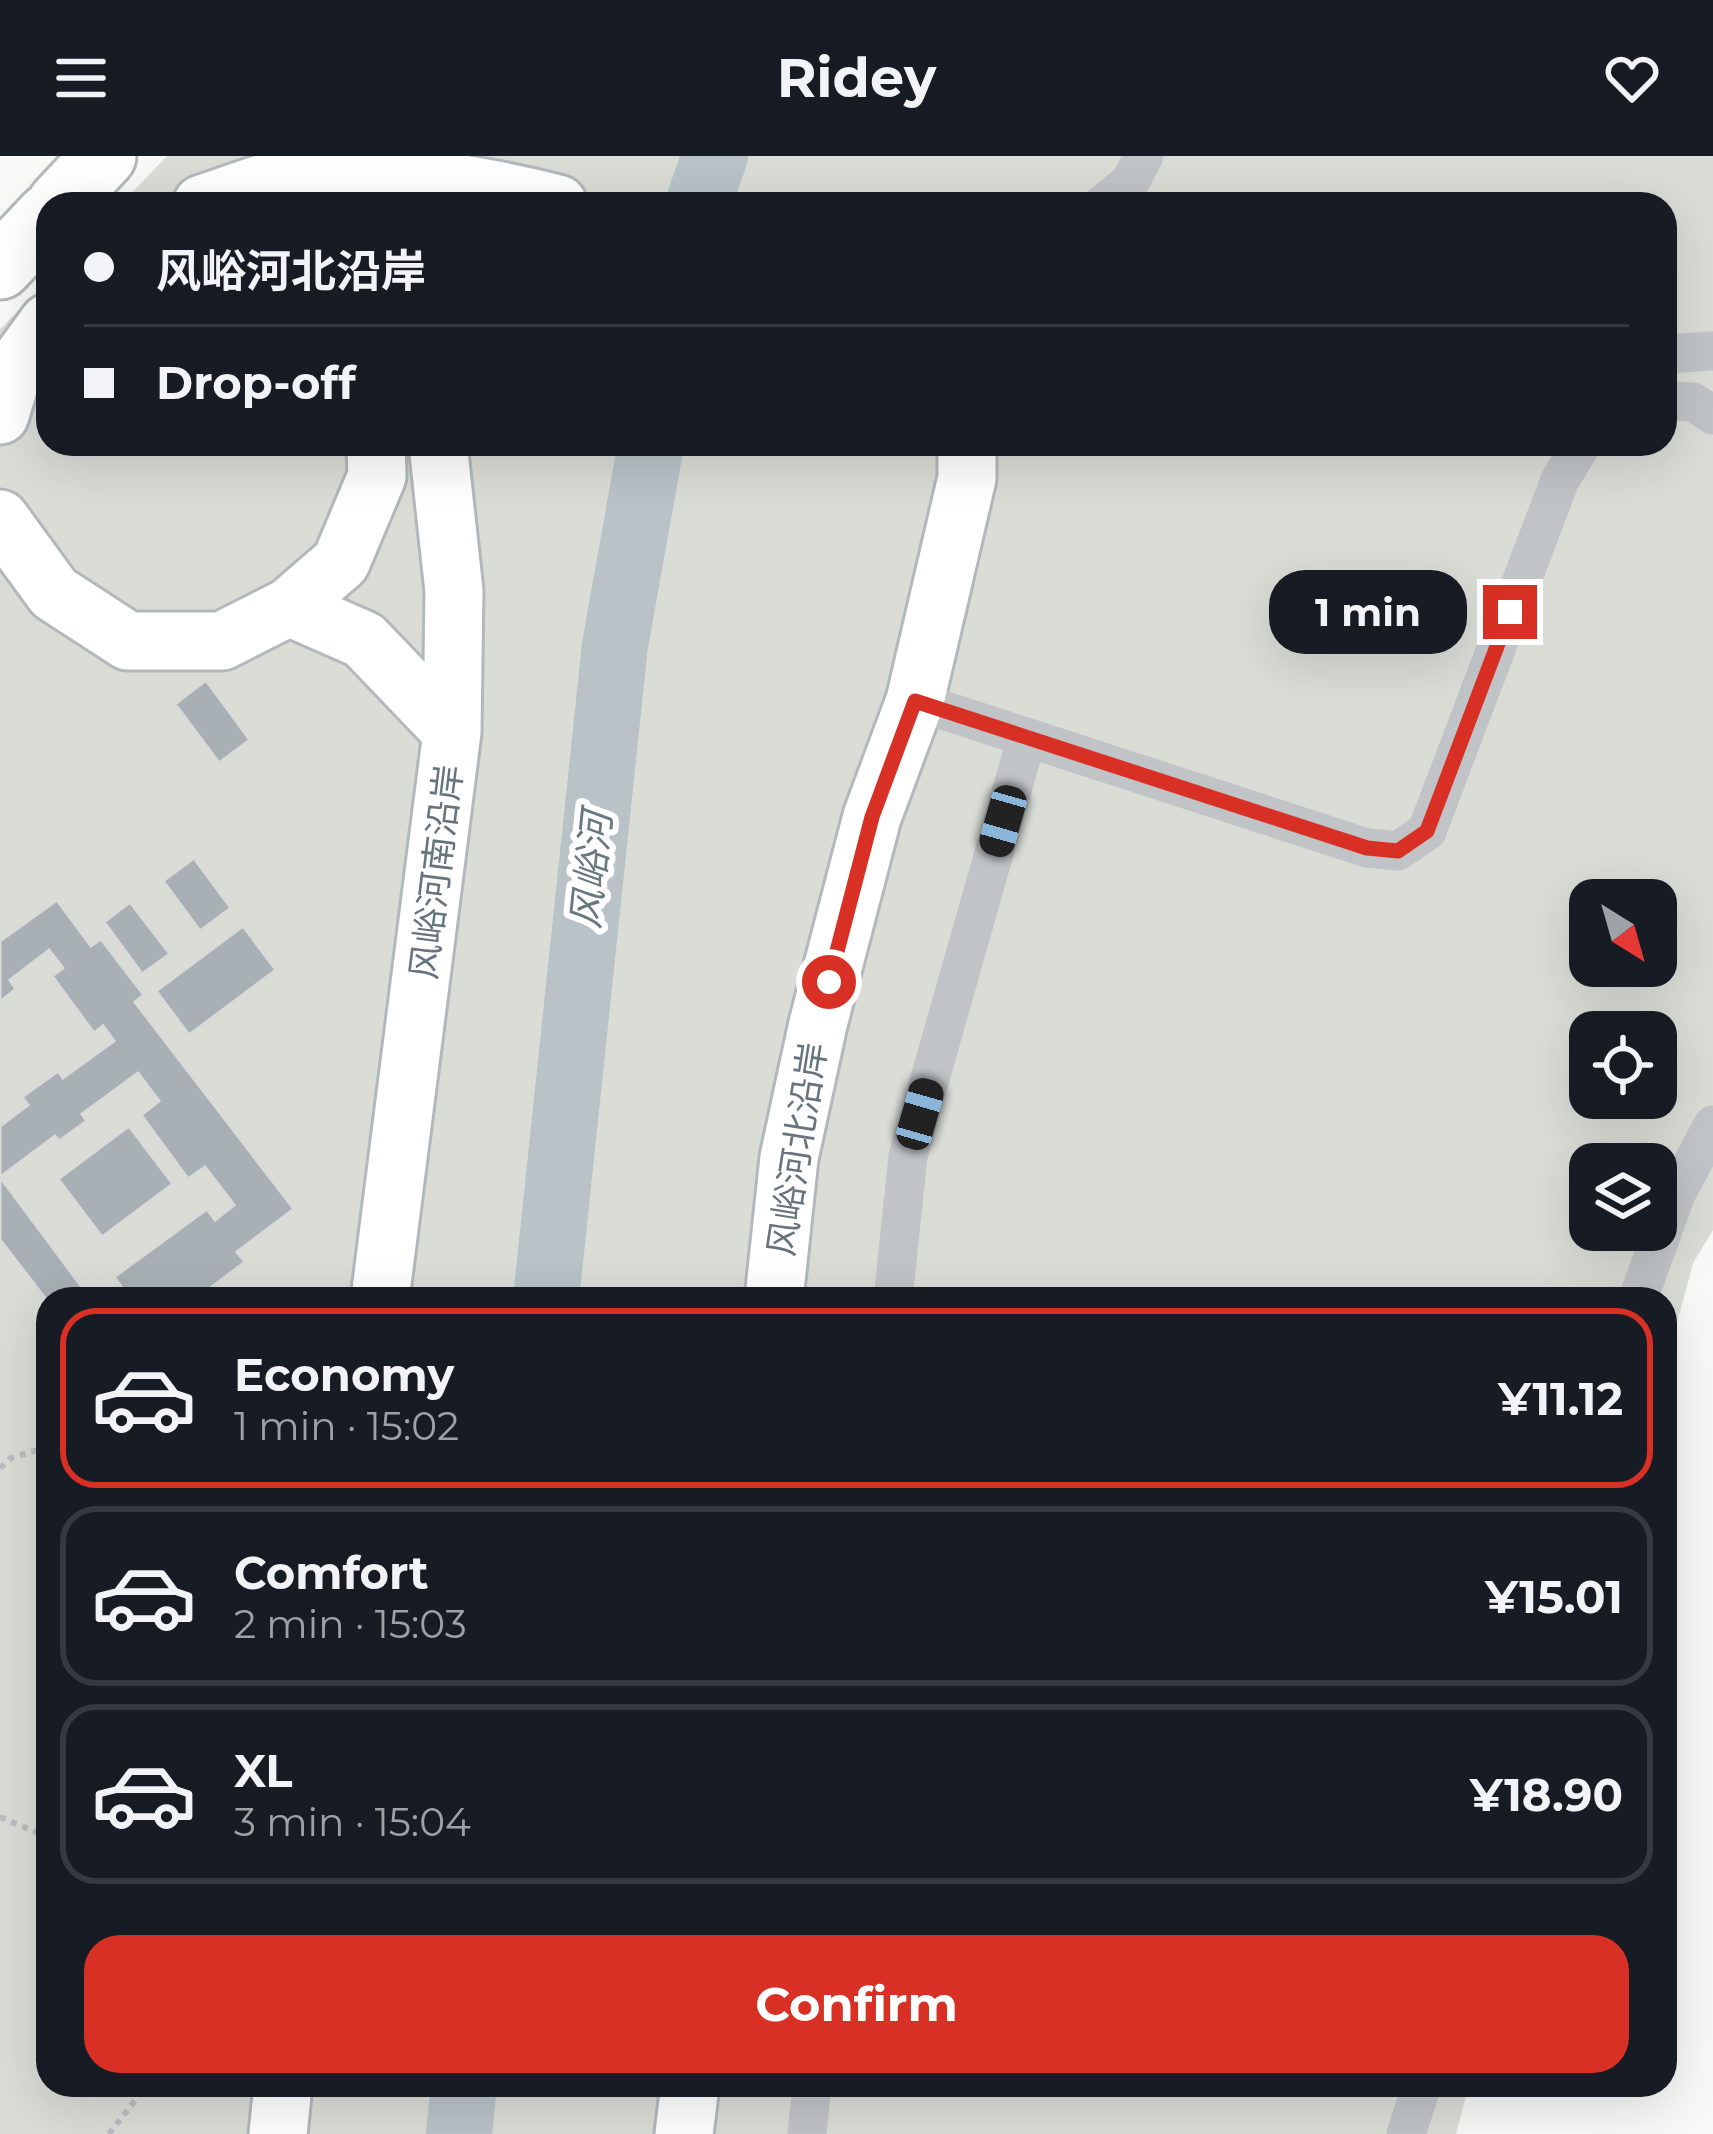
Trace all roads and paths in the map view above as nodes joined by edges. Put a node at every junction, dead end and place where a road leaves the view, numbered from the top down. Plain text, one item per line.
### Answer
1 (45, 156) edge
2 (104, 156) edge
3 (1144, 156) edge
4 (70, 192) edge
5 (240, 192) edge
6 (497, 192) edge
7 (1118, 192) edge
8 (0, 203) edge
9 (36, 229) edge
10 (0, 267) edge
11 (36, 339) edge
12 (1713, 351) edge
13 (1677, 352) edge
14 (1677, 401) edge
15 (0, 415) edge
16 (1713, 415) edge
17 (376, 456) edge
18 (439, 456) edge
19 (967, 456) edge
20 (1575, 456) edge
21 (0, 519) edge
22 (290, 607) junction
23 (915, 701) junction
24 (452, 732) junction
25 (1027, 737) junction
26 (1713, 1125) edge
27 (382, 1287) edge
28 (775, 1287) edge
29 (894, 1287) edge
30 (1642, 1287) edge
31 (36, 1451) edge
32 (0, 1468) edge
33 (0, 1817) edge
34 (36, 1833) edge
35 (138, 2097) edge
36 (283, 2097) edge
37 (689, 2097) edge
38 (811, 2097) edge
39 (1418, 2097) edge
40 (109, 2134) edge
41 (278, 2134) edge
42 (684, 2134) edge
43 (807, 2134) edge
44 (1406, 2134) edge

1 - 8 main road
2 - 4 main road
3 - 7 street
5 - 6 street
9 - 10 main road
11 - 15 street
12 - 13 street
14 - 16 street
17 - 22 street
18 - 24 street, 风峪河南沿岸
19 - 23 street, 风峪河北沿岸
20 - 25 street
21 - 22 street
22 - 24 street
23 - 25 street
23 - 28 street, 风峪河北沿岸
24 - 27 street, 风峪河南沿岸
25 - 29 street
26 - 30 street
31 - 32 path
33 - 34 path
35 - 40 path
36 - 41 street
37 - 42 street
38 - 43 street
39 - 44 street

